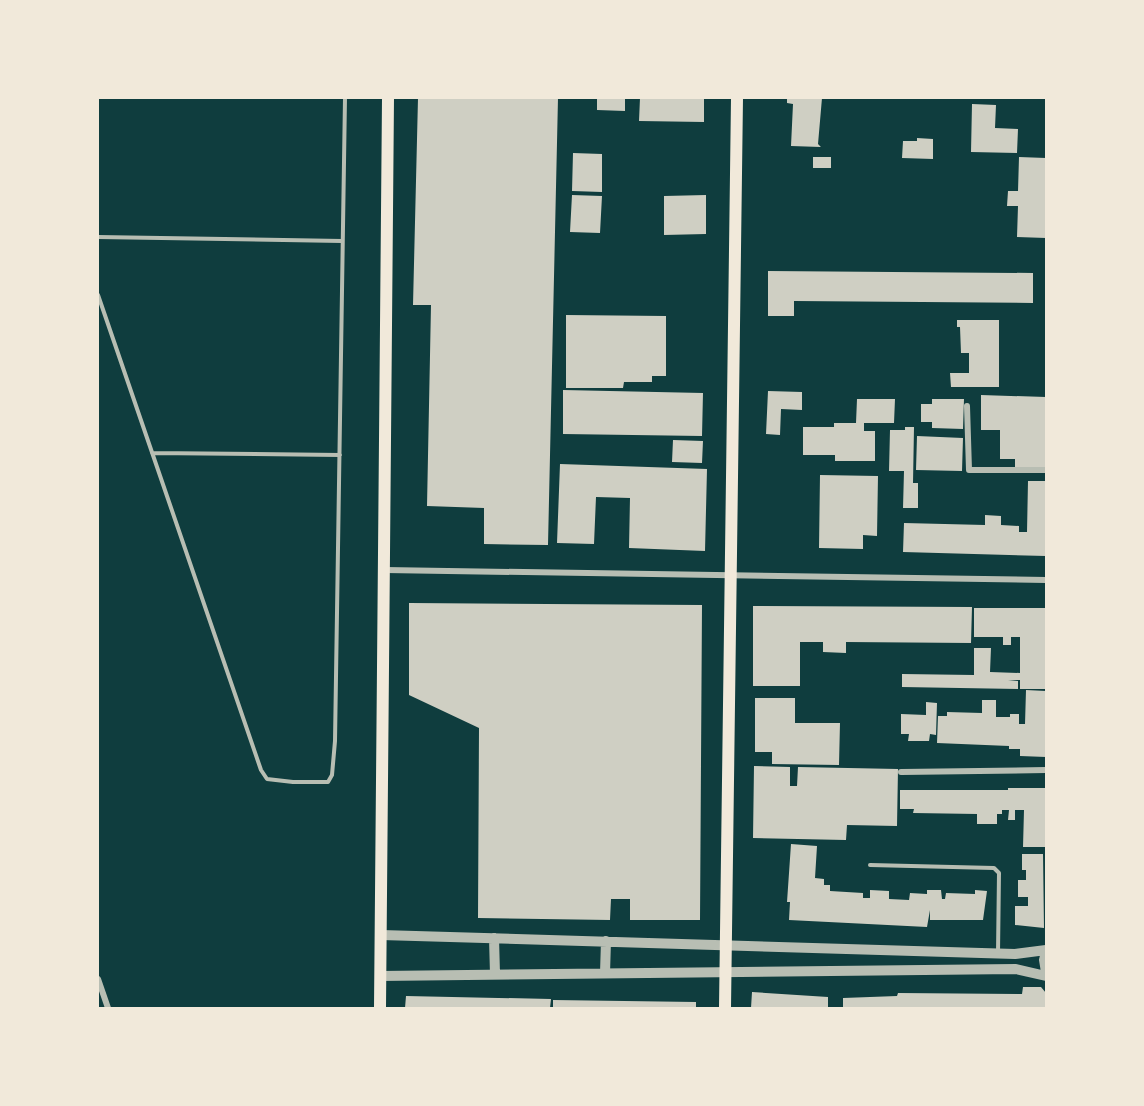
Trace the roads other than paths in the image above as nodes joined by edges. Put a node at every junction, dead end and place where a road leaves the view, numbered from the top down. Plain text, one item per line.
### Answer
1 (345, 98) edge
2 (388, 98) edge
3 (737, 98) edge
4 (98, 237) edge
5 (342, 241) junction
6 (98, 295) edge
7 (968, 406) dead end
8 (152, 453) junction
9 (340, 455) junction
10 (1047, 470) edge
11 (385, 570) junction
12 (732, 577) junction
13 (1047, 580) edge
14 (1047, 770) edge
15 (901, 772) dead end
16 (870, 865) dead end
17 (381, 935) junction
18 (494, 938) junction
19 (606, 941) junction
20 (724, 944) junction
21 (1047, 951) edge
22 (998, 953) junction
23 (725, 972) junction
24 (495, 974) junction
25 (605, 974) junction
26 (1047, 974) edge
27 (380, 976) junction
28 (98, 979) edge
29 (108, 1008) edge
30 (380, 1008) edge
31 (724, 1008) edge

1 - 5 lane
2 - 11 main road
3 - 12 main road
4 - 5 lane
5 - 9 lane
6 - 8 lane
7 - 10 street
8 - 9 lane
8 - 9 lane
11 - 12 street
11 - 17 main road
12 - 13 street
12 - 20 main road
14 - 15 street
16 - 22 lane
17 - 18 street
17 - 27 main road
18 - 19 street
18 - 24 street
19 - 20 street
19 - 25 street
20 - 22 street
20 - 23 main road
21 - 22 street
21 - 26 street
23 - 25 street
23 - 26 street
23 - 31 main road
24 - 25 street
24 - 27 street
27 - 30 main road
28 - 29 street

